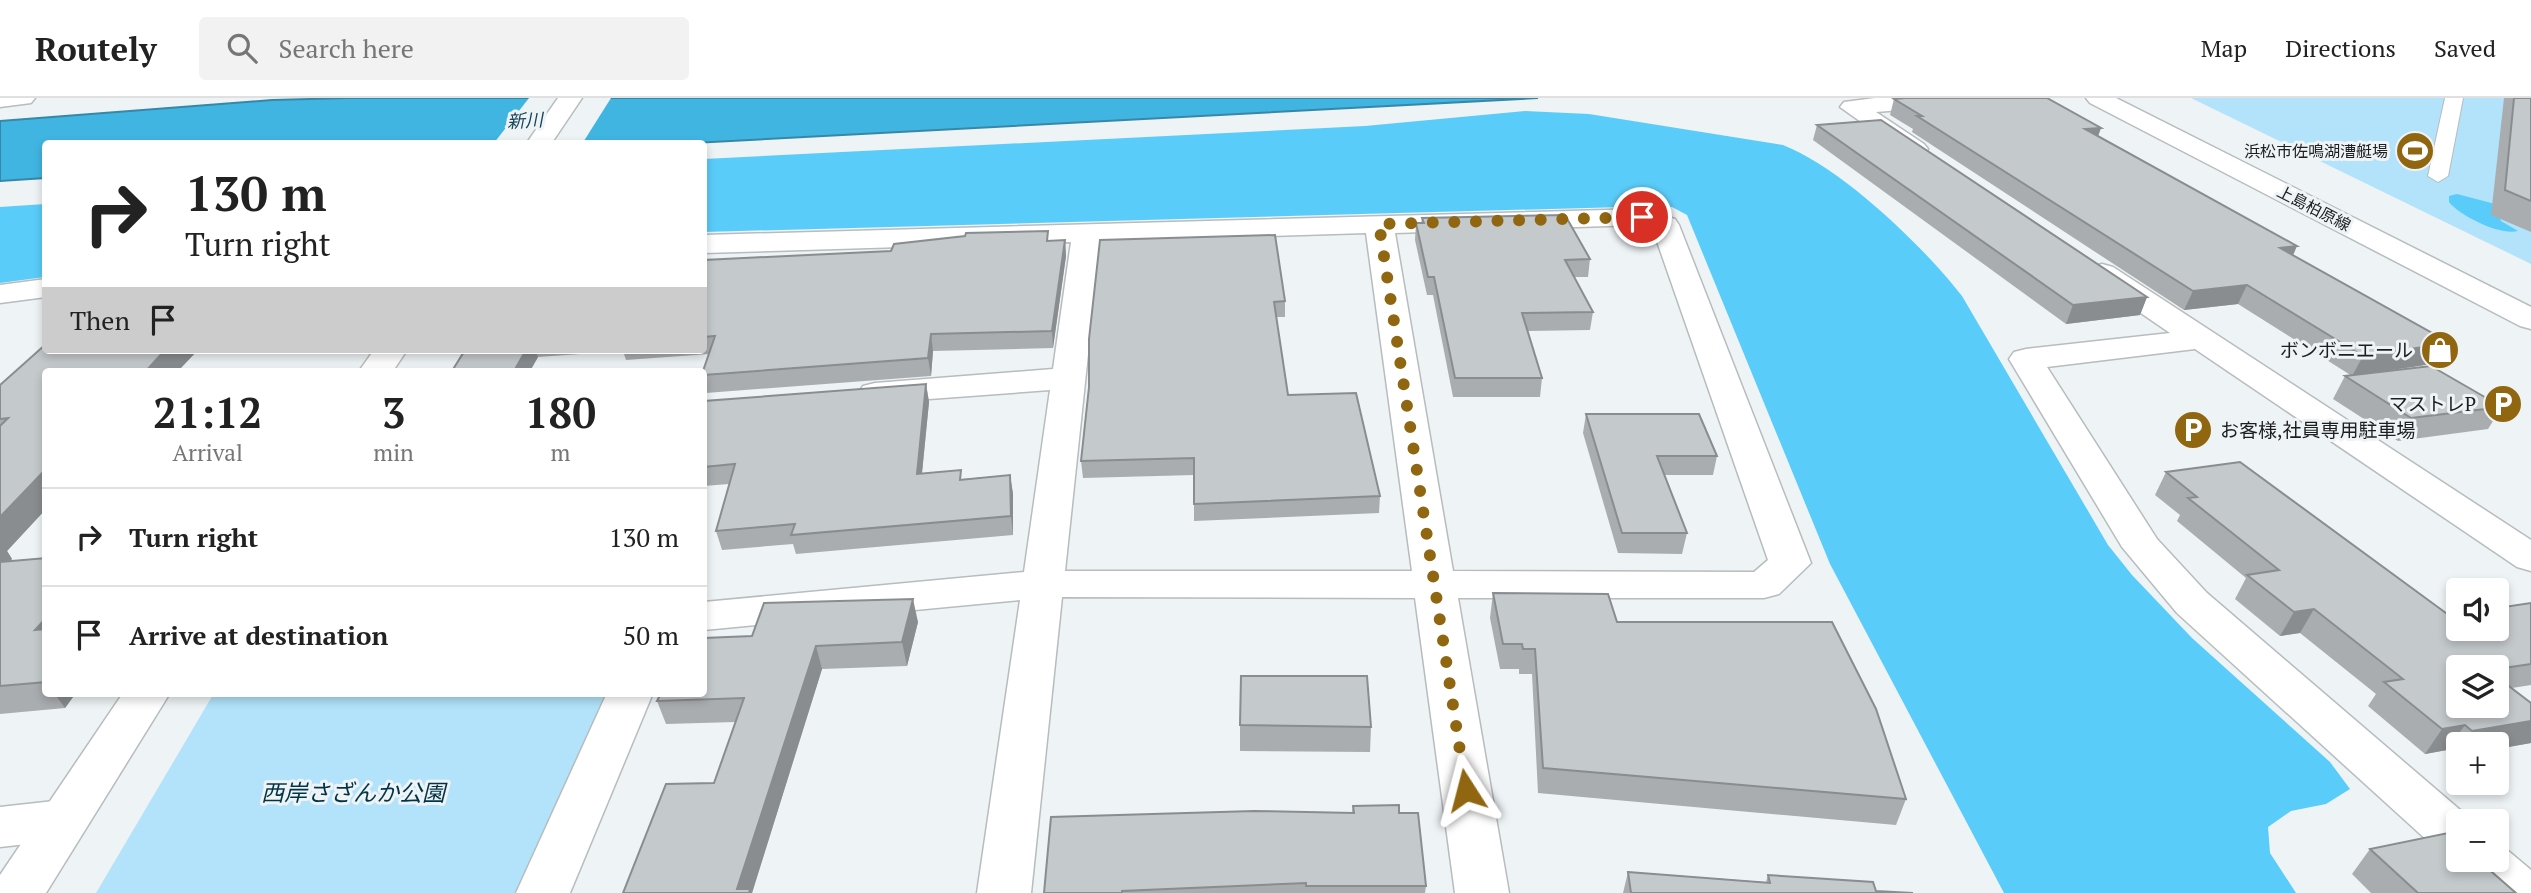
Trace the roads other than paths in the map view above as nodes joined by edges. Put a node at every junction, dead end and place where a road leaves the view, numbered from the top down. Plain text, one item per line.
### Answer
1 (23, 98) edge
2 (570, 98) edge
3 (1963, 98) edge
4 (2098, 98) edge
5 (2146, 98) edge
6 (2454, 98) edge
7 (0, 100) edge
8 (541, 140) edge
9 (1945, 169) edge
10 (2438, 176) dead end
11 (1379, 224) junction
12 (1087, 233) junction
13 (707, 243) edge
14 (2073, 254) edge
15 (42, 288) edge
16 (2531, 292) edge
17 (0, 293) edge
18 (2531, 319) edge
19 (2201, 339) junction
20 (1069, 378) junction
21 (839, 396) edge
22 (2531, 558) edge
23 (1043, 584) junction
24 (1435, 584) junction
25 (707, 616) edge
26 (144, 697) edge
27 (628, 697) edge
28 (63, 820) junction
29 (0, 827) edge
30 (2446, 828) edge
31 (2497, 872) edge
32 (17, 893) edge
33 (543, 893) edge
34 (1004, 893) edge
35 (1482, 893) edge
36 (2521, 893) edge

1 - 7 street
2 - 8 street
3 - 9 street
4 - 18 street, 上島柏原線
5 - 16 street, 上島柏原線
6 - 10 lane
11 - 12 street
11 - 24 street
11 - 24 street
12 - 13 street
12 - 20 street
14 - 19 street
15 - 17 street
19 - 22 street
19 - 30 street
20 - 21 street
20 - 23 street
23 - 24 street
23 - 25 street
23 - 34 street
24 - 35 street
26 - 28 street
27 - 33 street
28 - 29 street
28 - 32 street
31 - 36 street

